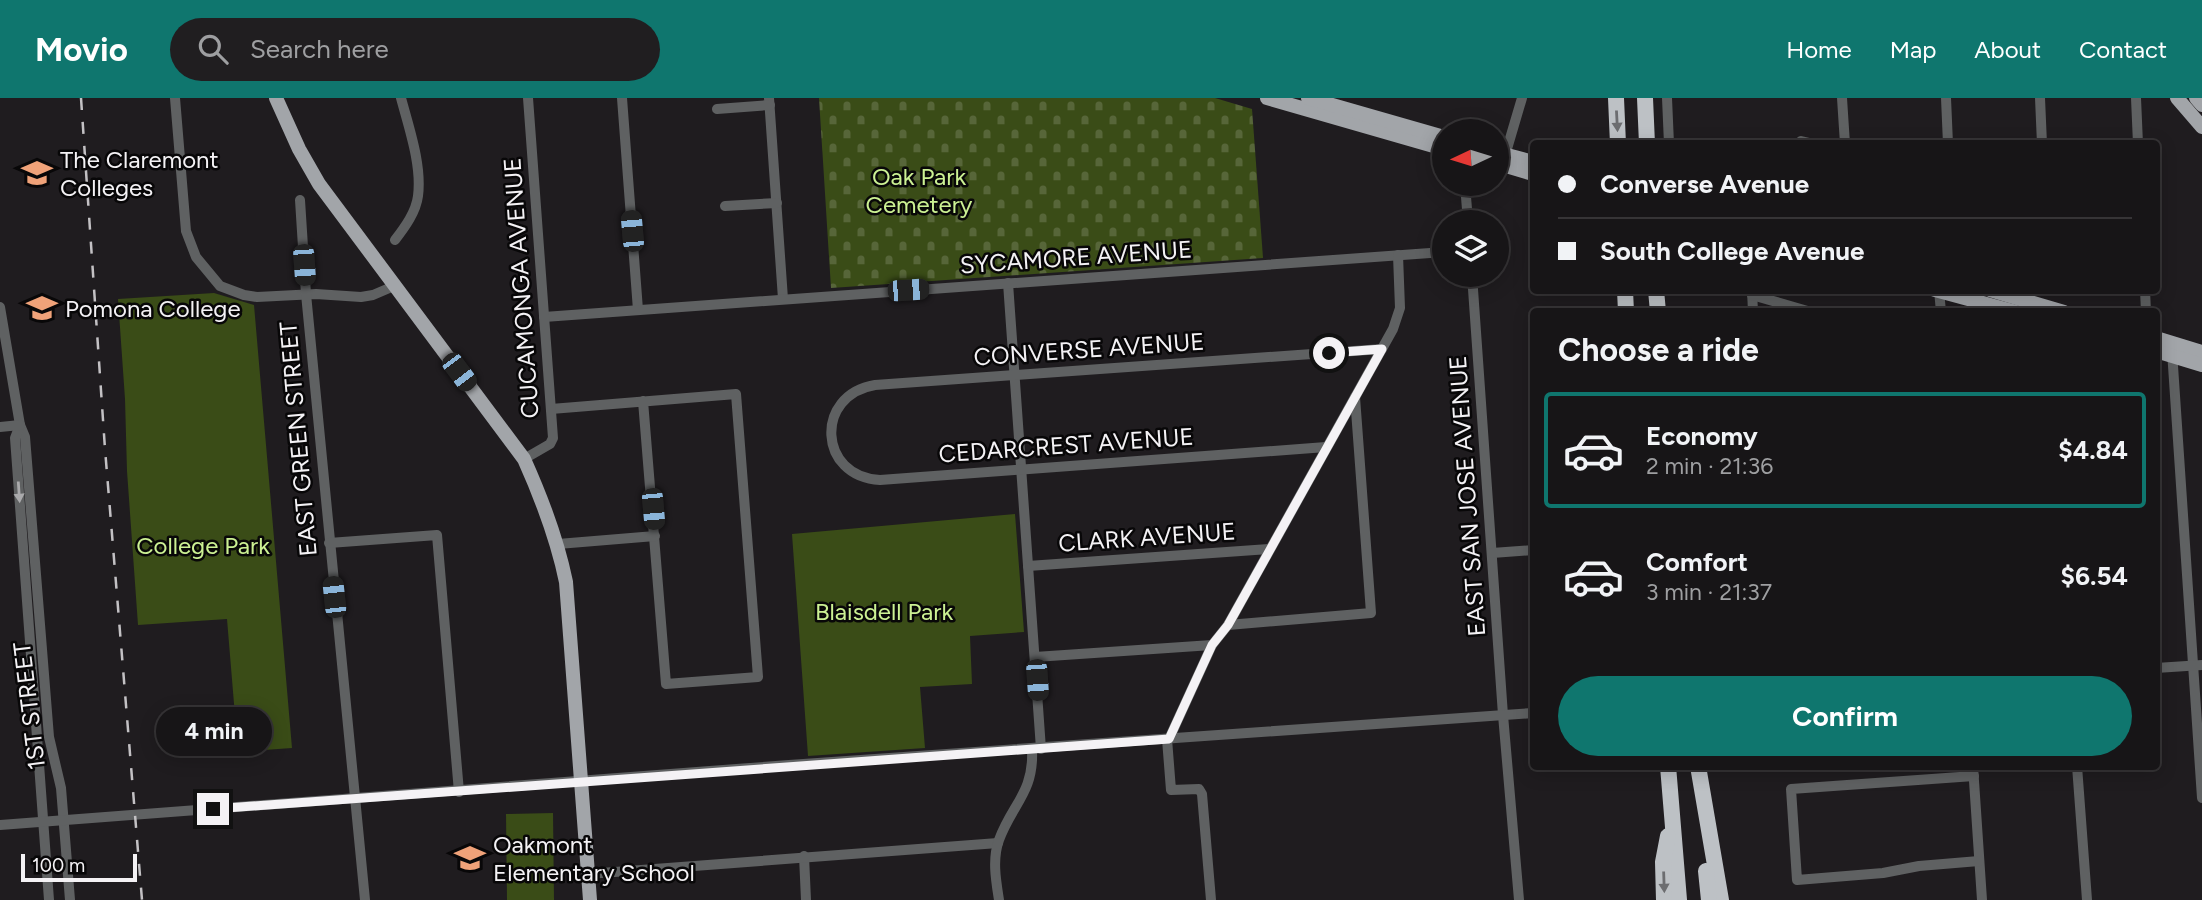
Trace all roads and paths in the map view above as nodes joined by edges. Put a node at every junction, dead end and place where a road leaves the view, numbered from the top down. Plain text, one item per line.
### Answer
1 (175, 98) edge
2 (276, 98) edge
3 (401, 98) edge
4 (528, 98) edge
5 (622, 98) edge
6 (1267, 98) edge
7 (1308, 98) edge
8 (1522, 98) edge
9 (1616, 98) edge
10 (1644, 98) edge
11 (1668, 98) edge
12 (1842, 98) edge
13 (1946, 98) edge
14 (2040, 98) edge
15 (2136, 98) edge
16 (2177, 98) edge
17 (2196, 98) edge
18 (769, 102) edge
19 (2202, 105) edge
20 (717, 109) dead end
21 (2202, 127) edge
22 (1509, 133) edge
23 (1432, 134) edge
24 (1618, 140) edge
25 (1647, 140) edge
26 (1669, 140) edge
27 (1844, 140) edge
28 (1948, 140) edge
29 (2042, 140) edge
30 (2138, 140) edge
31 (1432, 146) edge
32 (1509, 159) edge
33 (1509, 162) edge
34 (1530, 162) edge
35 (1530, 173) edge
36 (299, 200) dead end
37 (777, 203) junction
38 (725, 206) dead end
39 (395, 240) dead end
40 (1432, 254) edge
41 (1398, 256) junction
42 (1008, 283) junction
43 (394, 286) junction
44 (1473, 287) edge
45 (1755, 294) edge
46 (1949, 294) edge
47 (2002, 294) edge
48 (306, 295) junction
49 (783, 299) junction
50 (0, 307) edge
51 (1799, 308) edge
52 (2001, 308) edge
53 (2046, 308) edge
54 (638, 310) junction
55 (544, 317) junction
56 (2160, 341) edge
57 (1382, 349) junction
58 (2172, 350) junction
59 (2160, 351) edge
60 (2202, 352) edge
61 (2202, 365) edge
62 (1014, 375) junction
63 (1355, 397) junction
64 (643, 401) junction
65 (551, 409) junction
66 (20, 425) junction
67 (0, 427) edge
68 (832, 437) joint
69 (1326, 447) junction
70 (524, 459) junction
71 (1021, 469) junction
72 (655, 536) junction
73 (329, 543) junction
74 (558, 544) junction
75 (1269, 549) junction
76 (1530, 550) edge
77 (1492, 553) junction
78 (1028, 566) junction
79 (1228, 625) junction
80 (1212, 645) junction
81 (1035, 657) junction
82 (2197, 665) edge
83 (2160, 668) edge
84 (1530, 713) edge
85 (1503, 715) junction
86 (1168, 739) junction
87 (1036, 749) junction
88 (1668, 770) edge
89 (1697, 770) edge
90 (1698, 770) edge
91 (2077, 770) edge
92 (1973, 771) edge
93 (581, 782) junction
94 (459, 792) junction
95 (2202, 798) edge
96 (354, 800) junction
97 (1671, 816) junction
98 (64, 820) junction
99 (43, 822) junction
100 (0, 825) edge
101 (998, 843) junction
102 (804, 856) junction
103 (1979, 861) junction
104 (588, 874) junction
105 (1680, 895) edge
106 (48, 900) edge
107 (70, 900) edge
108 (365, 900) edge
109 (590, 900) edge
110 (806, 900) edge
111 (999, 900) edge
112 (1211, 900) edge
113 (1513, 900) edge
114 (1519, 900) edge
115 (1664, 900) edge
116 (1709, 900) edge
117 (1721, 900) edge
118 (1982, 900) edge
119 (2087, 900) edge

1 - 48 street
2 - 43 main road
3 - 39 street
4 - 55 street, CUCAMONGA AVENUE
5 - 54 street
6 - 31 main road
7 - 23 main road
8 - 22 street
9 -> 24 highway
10 - 25 highway
11 - 26 street
12 - 27 street
13 - 28 street
14 - 29 street
15 - 30 street
16 - 21 main road
17 - 19 main road
18 - 20 street
18 - 37 street
32 - 34 main road
33 - 35 main road
36 - 48 street, EAST GREEN STREET
37 - 38 street
37 - 49 street
40 - 41 street, SYCAMORE AVENUE
41 - 42 street, SYCAMORE AVENUE
41 - 57 street
42 - 49 street, SYCAMORE AVENUE
42 - 62 street
43 - 48 street
43 - 70 main road
44 - 77 street, EAST SAN JOSE AVENUE
45 - 51 street
46 - 52 main road
47 - 53 main road
48 - 73 street, EAST GREEN STREET
49 - 54 street, SYCAMORE AVENUE
50 - 66 street, 1ST STREET
54 - 55 street, SYCAMORE AVENUE
55 - 65 street, CUCAMONGA AVENUE
56 - 58 main road
57 - 62 street, CONVERSE AVENUE
57 - 63 street
58 - 59 main road
58 - 60 main road
58 - 61 main road
58 - 82 street
62 - 68 street, CONVERSE AVENUE
62 - 71 street
63 - 69 street
63 - 79 street
64 - 65 street
64 - 72 street
64 - 72 street
65 - 70 street, CUCAMONGA AVENUE
66 - 67 street
66 - 98 street, 1ST STREET
66 -> 99 street, 1ST STREET
68 - 71 street, CEDARCREST AVENUE
69 - 71 street, CEDARCREST AVENUE
69 - 75 street
70 - 74 main road
71 - 78 street
72 - 74 street
73 - 94 street
73 - 96 street, EAST GREEN STREET
74 - 93 main road
75 - 78 street, CLARK AVENUE
75 - 79 street
76 - 77 street
77 - 85 street, EAST SAN JOSE AVENUE
78 - 81 street
79 - 80 street
80 - 81 street
80 - 86 street
81 - 87 street
82 - 83 street
82 - 95 street
84 - 85 street
85 - 86 street
85 - 114 street, EAST SAN JOSE AVENUE
86 - 87 street
86 - 112 street
87 - 93 street
87 - 101 street
88 - 97 highway
89 - 116 highway
90 - 117 highway
91 - 119 street
92 - 103 street
92 - 103 street
93 - 94 street
93 - 104 main road
94 - 96 street
96 - 98 street
96 - 108 street, EAST GREEN STREET
97 - 105 highway
97 -> 115 highway
98 - 99 street
98 - 107 street, 1ST STREET
99 - 100 street
99 - 106 street, 1ST STREET
101 - 102 street
101 - 111 street
102 - 104 street
102 - 110 street
103 - 118 street
104 - 109 main road
113 - 114 street

